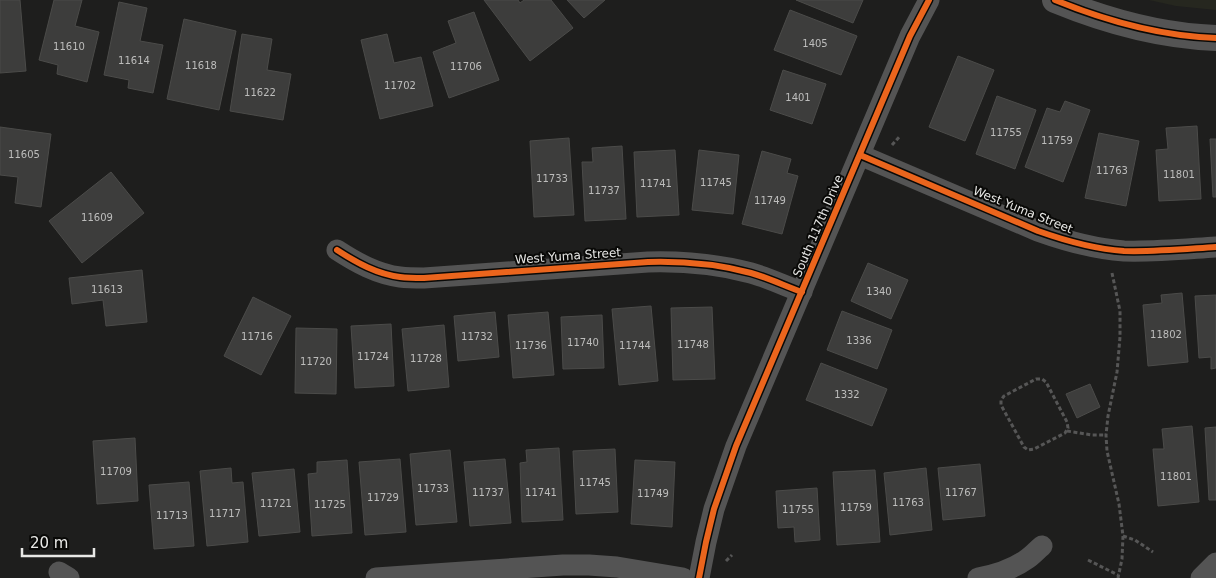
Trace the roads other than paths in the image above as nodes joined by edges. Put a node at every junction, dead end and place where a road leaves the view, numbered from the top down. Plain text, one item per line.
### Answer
1 (929, 0) edge
2 (1055, 0) edge
3 (1216, 38) edge
4 (860, 155) junction
5 (1216, 247) edge
6 (338, 250) dead end
7 (802, 292) junction
8 (1042, 546) dead end
9 (1216, 563) edge
10 (376, 578) edge
11 (683, 578) edge
12 (699, 578) edge
13 (978, 578) edge
14 (1201, 578) edge

1 - 4 street, South 117th Drive
2 - 3 street
4 - 5 street, West Yuma Street
4 - 7 street, South 117th Drive
6 - 7 street, West Yuma Street
7 - 12 street, South 117th Drive
8 - 13 street
9 - 14 street
10 - 11 street

